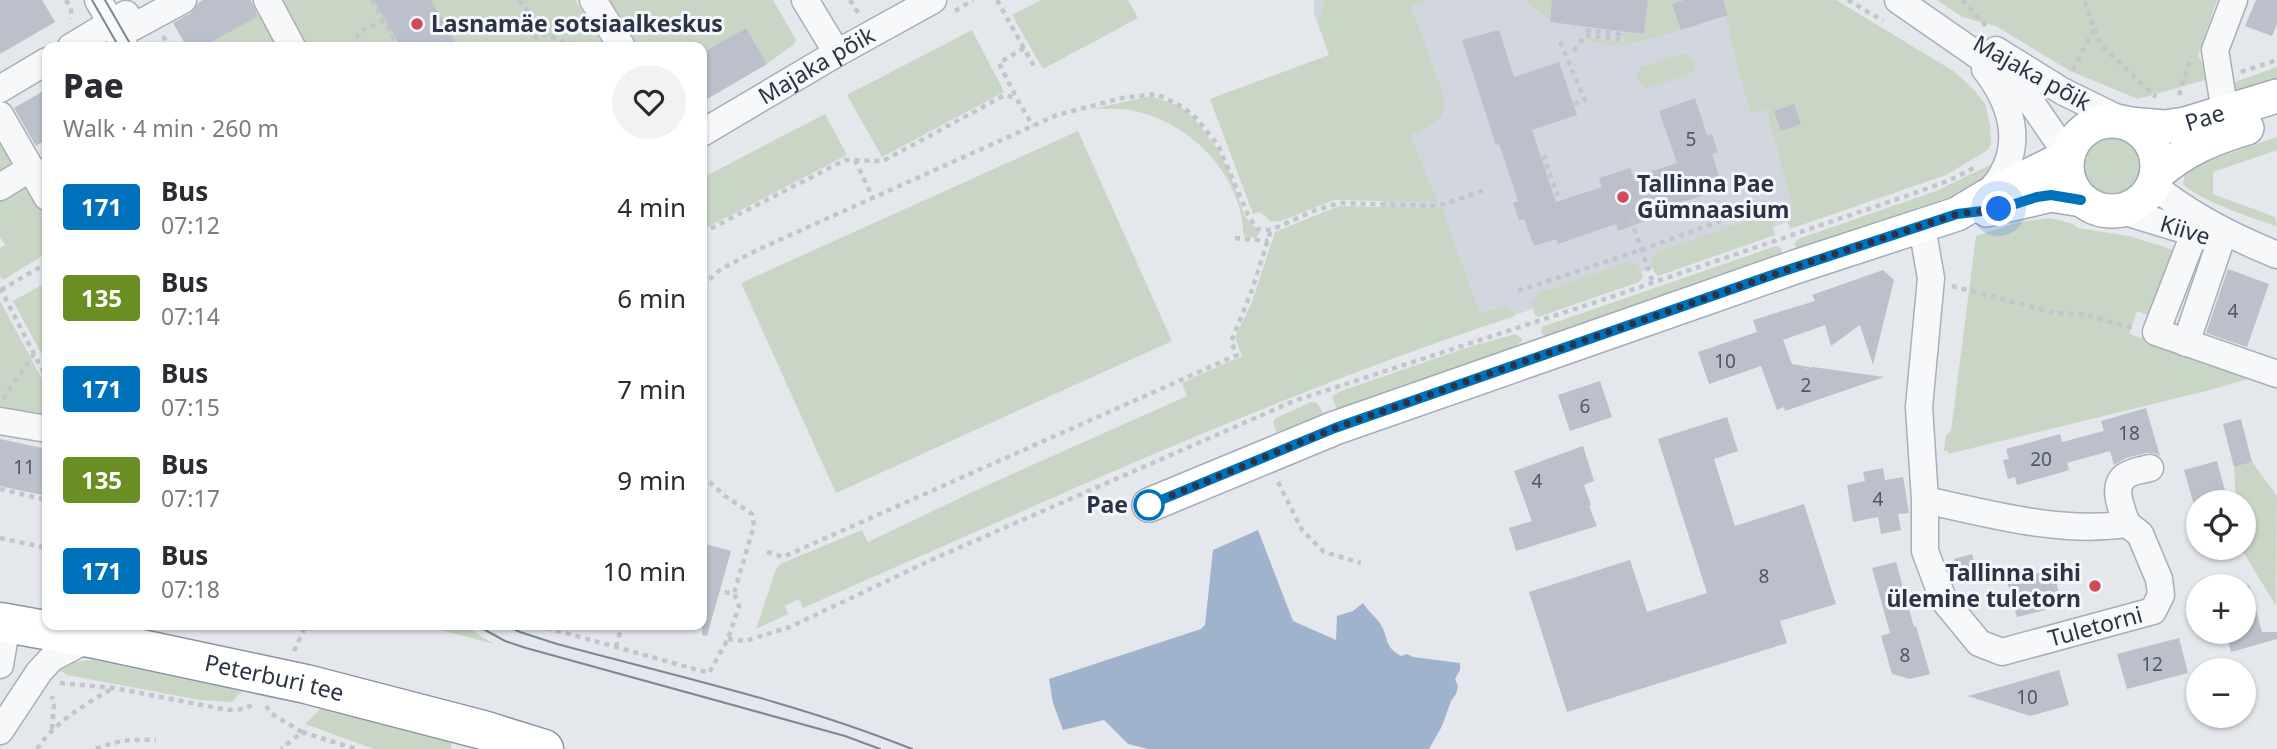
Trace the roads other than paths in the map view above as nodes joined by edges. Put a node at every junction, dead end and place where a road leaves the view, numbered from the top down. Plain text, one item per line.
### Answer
1 (98, 0) edge
2 (183, 0) edge
3 (267, 0) edge
4 (593, 0) edge
5 (805, 0) edge
6 (933, 0) edge
7 (1898, 0) edge
8 (2234, 0) edge
9 (73, 23) edge
10 (1934, 23) junction
11 (120, 30) edge
12 (289, 42) edge
13 (619, 42) edge
14 (837, 53) junction
15 (1973, 54) junction
16 (42, 64) edge
17 (0, 89) edge
18 (2277, 96) edge
19 (2139, 114) junction
20 (0, 115) edge
21 (2277, 119) edge
22 (2231, 122) junction
23 (707, 130) edge
24 (2068, 156) junction
25 (31, 168) junction
26 (2155, 179) junction
27 (0, 187) edge
28 (42, 188) edge
29 (1987, 196) junction
30 (2081, 200) junction
31 (2122, 211) junction
32 (1957, 214) junction
33 (1922, 227) junction
34 (2194, 234) junction
35 (2221, 240) junction
36 (2251, 245) junction
37 (2277, 256) edge
38 (2186, 343) junction
39 (2277, 374) edge
40 (0, 421) edge
41 (42, 428) edge
42 (2150, 468) dead end
43 (1925, 499) junction
44 (1149, 505) dead end
45 (2127, 524) junction
46 (4, 623) edge
47 (90, 639) junction
48 (0, 665) edge
49 (0, 731) edge
50 (544, 749) edge

1 - 11 street
2 - 11 street
3 - 12 street
4 - 13 street
5 - 14 street
6 - 14 street, Majaka põik
7 - 10 street, Majaka põik
8 - 22 street
9 - 11 street
9 - 11 street
10 - 15 street, Majaka põik
10 - 19 street, Majaka põik
14 - 23 street, Majaka põik
15 - 24 street, Majaka põik
15 - 29 street
16 - 17 street
18 - 22 main road, Pae
19 - 22 main road, Pae
19 - 24 main road
19 - 26 main road
20 - 25 street
21 - 22 main road, Pae
22 - 26 main road, Pae
24 - 29 main road
24 - 30 main road
25 - 27 street
25 - 28 street
26 - 31 main road
26 - 36 street, Kiive
29 - 32 main road
30 - 31 main road
30 - 32 main road
31 - 34 street, Kiive
32 - 33 main road
33 - 43 street, Tuletorni
33 - 44 main road
34 - 35 street, Kiive
34 - 38 street
35 - 36 street, Kiive
35 - 38 street
36 - 37 street, Kiive
38 - 39 street
40 - 41 street
42 - 45 street
43 - 45 street
43 - 45 street, Tuletorni
46 - 47 highway, Peterburi tee
46 - 48 street
47 - 49 street
47 - 50 highway, Peterburi tee

